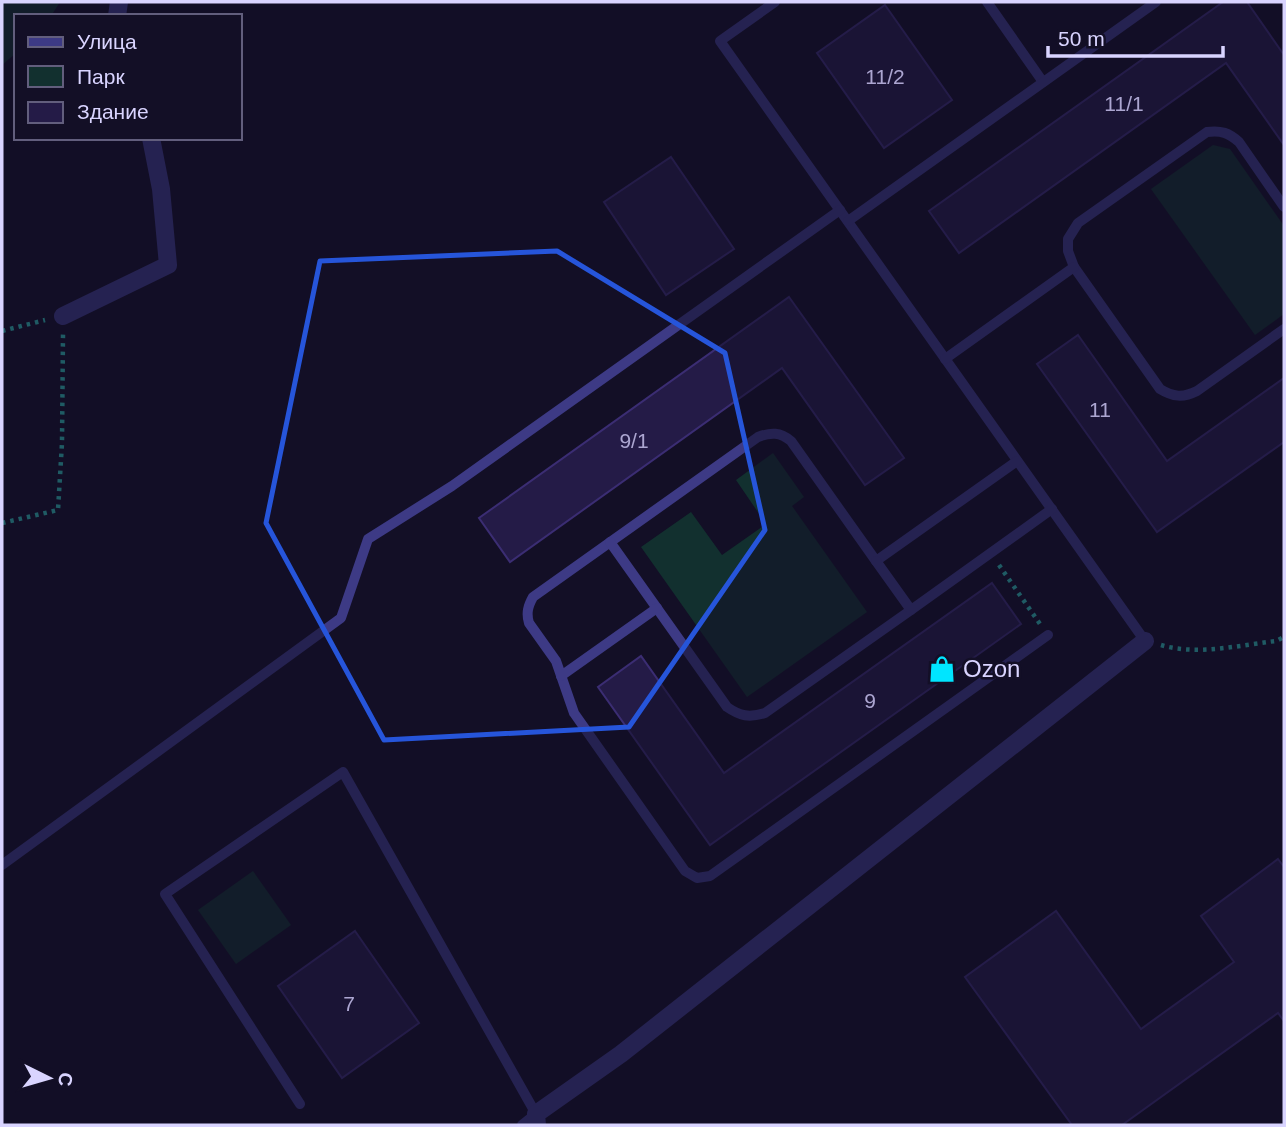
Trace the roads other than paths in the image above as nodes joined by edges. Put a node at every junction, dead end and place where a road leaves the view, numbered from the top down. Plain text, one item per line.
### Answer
1 (775, 2) edge
2 (987, 2) edge
3 (1156, 2) edge
4 (1043, 82) junction
5 (151, 140) edge
6 (1284, 207) edge
7 (839, 210) junction
8 (848, 221) junction
9 (1074, 267) junction
10 (63, 316) road end
11 (1284, 329) edge
12 (945, 359) junction
13 (1017, 461) junction
14 (1052, 509) junction
15 (610, 542) junction
16 (876, 561) junction
17 (657, 608) junction
18 (911, 610) junction
19 (1048, 635) road end
20 (1145, 640) joint
21 (561, 676) junction
22 (2, 865) edge
23 (300, 1104) dead end
24 (531, 1122) edge

1 - 7 lane
2 - 4 lane
3 - 4 lane
4 - 8 lane
5 - 10 street
6 - 9 lane
7 - 8 lane
7 - 22 lane
8 - 12 lane
9 - 11 lane
9 - 12 lane
12 - 13 lane
13 - 14 lane
13 - 16 lane
14 - 18 lane
14 - 20 lane
15 - 16 lane
15 - 17 lane
15 - 21 lane
16 - 18 lane
17 - 18 lane
17 - 21 lane
19 - 21 lane
20 - 24 street
23 - 24 lane

